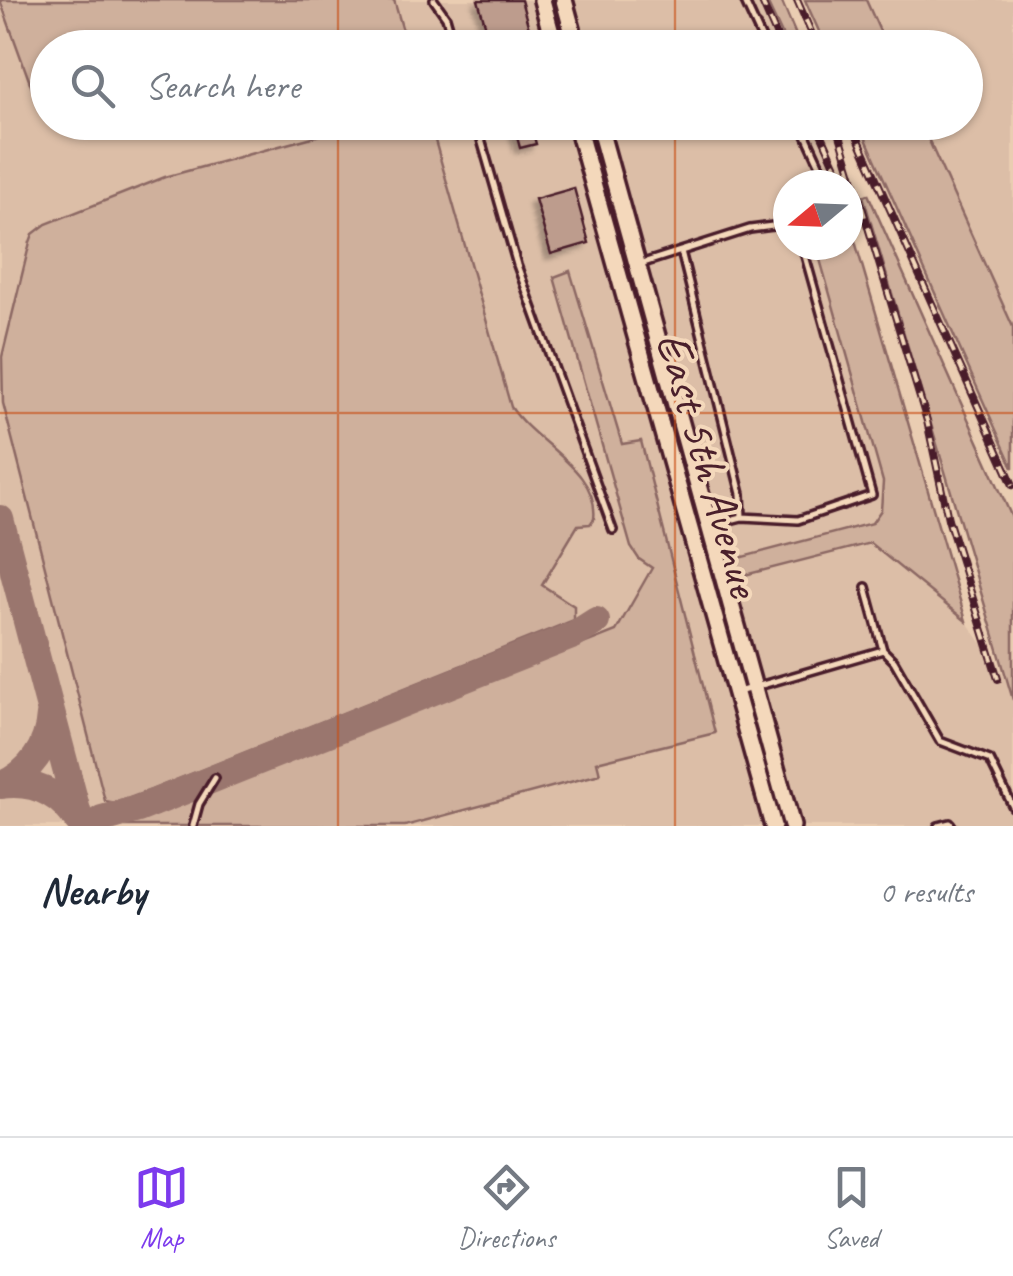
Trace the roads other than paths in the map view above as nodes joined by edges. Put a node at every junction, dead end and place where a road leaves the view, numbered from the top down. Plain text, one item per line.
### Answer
1 (434, 0) edge
2 (542, 0) edge
3 (564, 0) edge
4 (744, 0) edge
5 (450, 30) edge
6 (550, 30) edge
7 (572, 30) edge
8 (758, 30) edge
9 (481, 140) edge
10 (581, 140) edge
11 (603, 140) edge
12 (808, 140) edge
13 (822, 170) edge
14 (773, 226) edge
15 (680, 251) junction
16 (806, 260) edge
17 (637, 265) junction
18 (742, 517) junction
19 (709, 526) junction
20 (614, 530) dead end
21 (866, 587) dead end
22 (883, 650) junction
23 (754, 689) junction
24 (736, 693) junction
25 (215, 778) dead end
26 (1013, 807) edge
27 (194, 826) edge
28 (772, 826) edge
29 (792, 826) edge
30 (938, 826) edge
31 (952, 826) edge

1 - 5 lane
2 - 6 main road
3 - 7 main road
4 - 8 lane
9 - 20 lane
10 - 24 main road, East 5th Avenue
11 - 17 main road, East 5th Avenue
12 - 13 lane
14 - 15 lane
15 - 17 lane
15 - 18 lane
16 - 18 lane
17 - 19 main road, East 5th Avenue
18 - 19 lane
19 - 23 main road, East 5th Avenue
21 - 22 lane
22 - 23 lane
22 - 26 lane
23 - 24 lane
23 - 29 main road, East 5th Avenue
24 - 28 main road, East 5th Avenue
25 - 27 lane
30 - 31 lane

